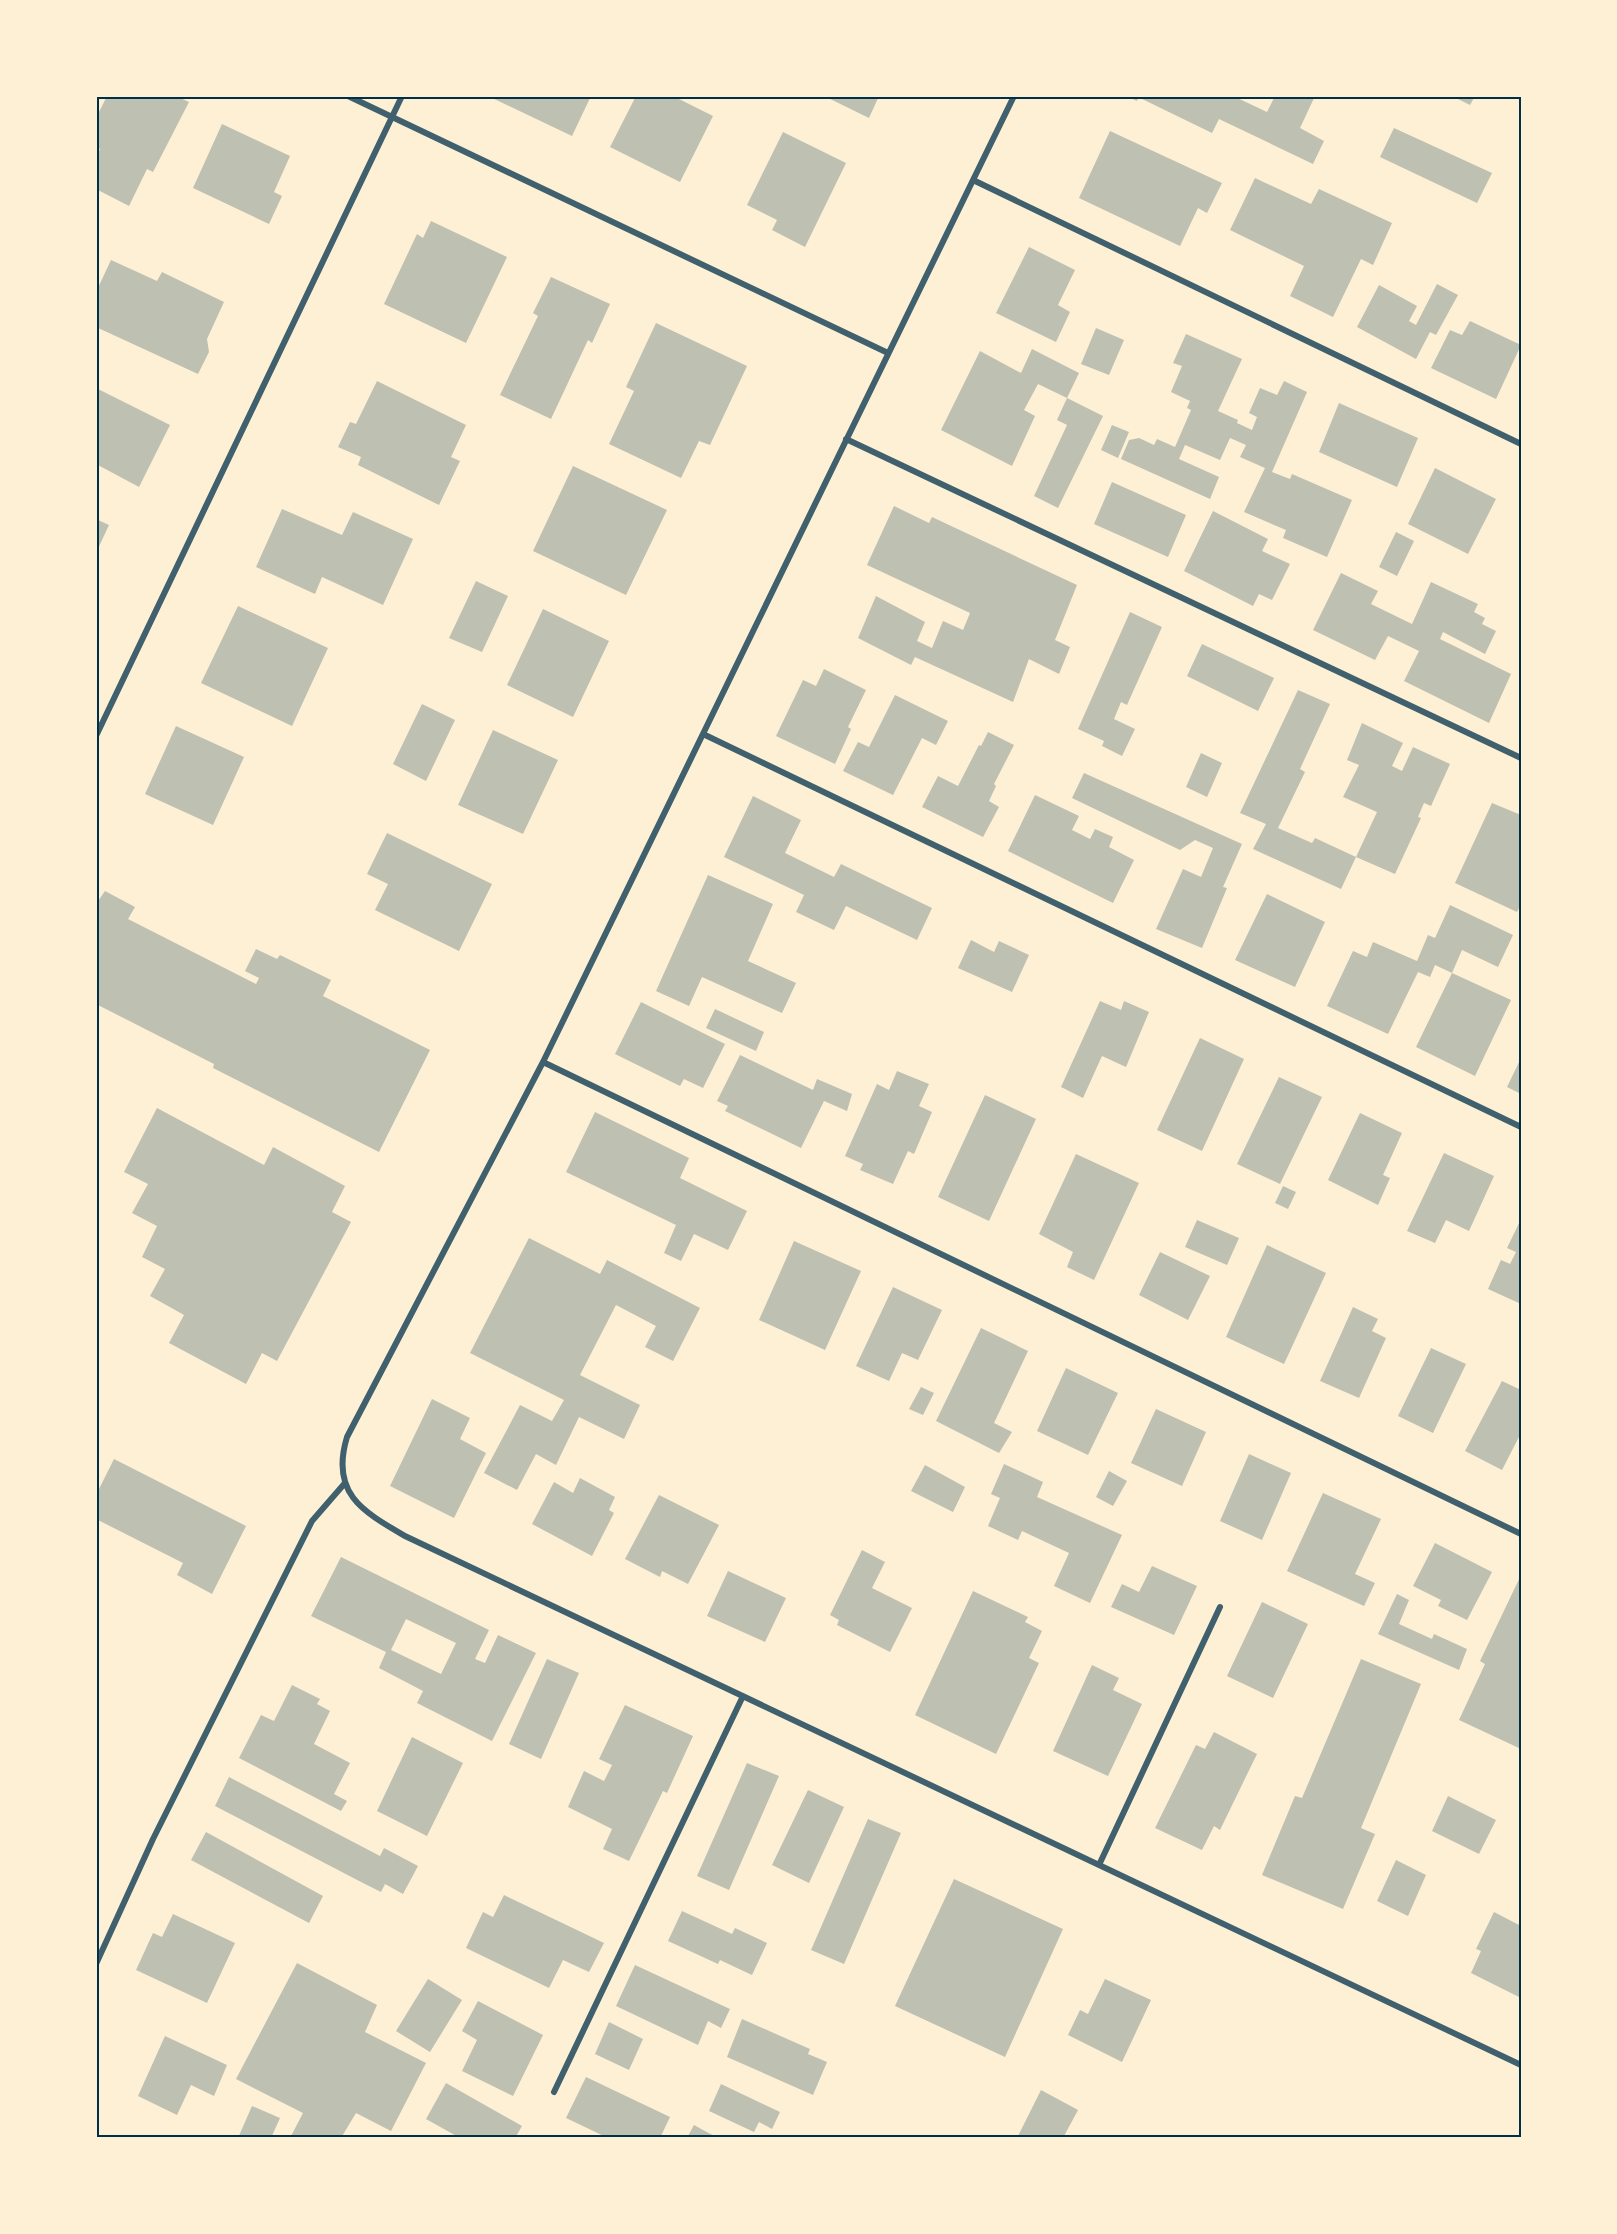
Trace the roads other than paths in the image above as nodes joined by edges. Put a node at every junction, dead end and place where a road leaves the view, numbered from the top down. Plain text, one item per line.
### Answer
1 (348, 96) edge
2 (402, 96) edge
3 (1014, 96) edge
4 (392, 117) junction
5 (973, 180) junction
6 (888, 353) junction
7 (846, 439) junction
8 (1521, 444) edge
9 (703, 734) junction
10 (96, 736) edge
11 (1521, 758) edge
12 (543, 1062) junction
13 (1521, 1127) edge
14 (345, 1483) junction
15 (1521, 1534) edge
16 (1220, 1607) dead end
17 (742, 1696) junction
18 (1099, 1865) junction
19 (96, 1964) edge
20 (1521, 2065) edge
21 (554, 2092) dead end

1 - 4 street
2 - 4 street
3 - 5 street
4 - 6 street
4 - 10 street
5 - 6 street
5 - 8 street
6 - 7 street
7 - 9 street
7 - 11 street
9 - 12 street
9 - 13 street
12 - 14 street
12 - 15 street
14 - 17 street
14 - 19 street
16 - 18 street
17 - 18 street
17 - 21 street
18 - 20 street

